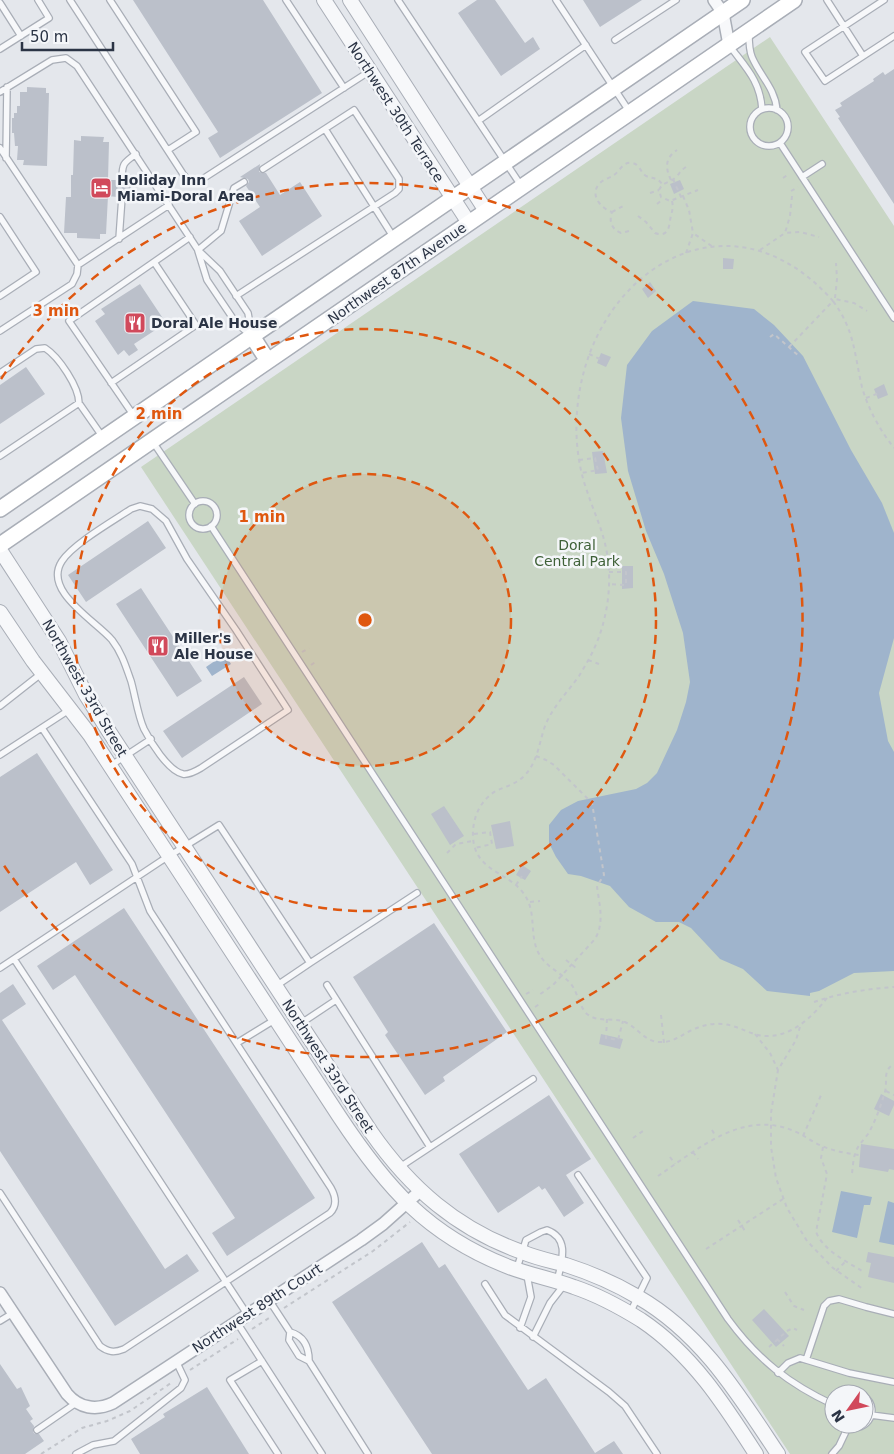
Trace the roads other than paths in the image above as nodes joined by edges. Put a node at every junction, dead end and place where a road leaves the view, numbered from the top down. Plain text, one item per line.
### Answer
1 (38, 0) edge
2 (70, 0) edge
3 (110, 0) edge
4 (286, 0) edge
5 (324, 0) edge
6 (350, 0) edge
7 (398, 0) edge
8 (556, 0) edge
9 (676, 0) edge
10 (714, 0) edge
11 (742, 0) edge
12 (794, 0) edge
13 (827, 0) edge
14 (884, 0) edge
15 (0, 3) edge
16 (723, 13) junction
17 (844, 26) junction
18 (749, 31) junction
19 (21, 36) junction
20 (894, 36) edge
21 (615, 40) dead end
22 (586, 45) junction
23 (729, 45) junction
24 (0, 49) edge
25 (863, 56) junction
26 (388, 59) junction
27 (370, 71) junction
28 (7, 87) junction
29 (344, 88) junction
30 (614, 88) junction
31 (0, 92) edge
32 (762, 109) junction
33 (776, 110) junction
34 (631, 112) junction
35 (478, 121) junction
36 (325, 129) junction
37 (780, 143) junction
38 (0, 148) edge
39 (168, 150) junction
40 (136, 154) junction
41 (6, 158) junction
42 (505, 162) junction
43 (822, 164) dead end
44 (263, 169) dead end
45 (802, 178) junction
46 (122, 180) dead end
47 (244, 182) dead end
48 (470, 186) junction
49 (522, 187) junction
50 (122, 197) dead end
51 (452, 198) junction
52 (169, 205) junction
53 (374, 206) junction
54 (486, 211) junction
55 (0, 217) edge
56 (469, 223) junction
57 (190, 237) junction
58 (394, 238) junction
59 (119, 239) junction
60 (198, 250) junction
61 (154, 262) junction
62 (78, 266) junction
63 (0, 296) edge
64 (236, 296) junction
65 (894, 318) edge
66 (0, 331) edge
67 (252, 336) junction
68 (268, 361) junction
69 (0, 373) edge
70 (111, 383) junction
71 (79, 403) junction
72 (134, 417) junction
73 (103, 438) junction
74 (152, 440) junction
75 (0, 456) edge
76 (195, 504) junction
77 (0, 509) edge
78 (211, 526) junction
79 (0, 545) edge
80 (0, 550) edge
81 (0, 612) edge
82 (42, 673) junction
83 (0, 706) edge
84 (71, 709) junction
85 (42, 728) junction
86 (151, 740) junction
87 (0, 755) edge
88 (125, 756) junction
89 (110, 766) junction
90 (184, 847) junction
91 (169, 856) junction
92 (137, 878) junction
93 (417, 892) dead end
94 (14, 959) junction
95 (310, 963) junction
96 (0, 968) edge
97 (245, 972) junction
98 (327, 985) dead end
99 (276, 986) junction
100 (336, 1000) junction
101 (272, 1014) junction
102 (300, 1024) junction
103 (237, 1043) junction
104 (533, 1079) dead end
105 (430, 1147) junction
106 (398, 1168) junction
107 (578, 1175) dead end
108 (420, 1191) junction
109 (1, 1196) edge
110 (407, 1203) junction
111 (522, 1252) junction
112 (561, 1264) junction
113 (522, 1271) junction
114 (225, 1281) junction
115 (561, 1283) junction
116 (485, 1284) dead end
117 (0, 1293) edge
118 (638, 1297) junction
119 (269, 1300) junction
120 (13, 1313) junction
121 (630, 1313) junction
122 (247, 1314) junction
123 (894, 1314) edge
124 (0, 1321) edge
125 (236, 1321) junction
126 (520, 1328) junction
127 (290, 1332) junction
128 (533, 1337) junction
129 (806, 1360) junction
130 (176, 1361) junction
131 (262, 1361) junction
132 (309, 1361) junction
133 (778, 1373) junction
134 (894, 1382) edge
135 (824, 1400) edge
136 (81, 1405) junction
137 (874, 1415) edge
138 (894, 1418) edge
139 (37, 1430) dead end
140 (843, 1434) edge
141 (76, 1454) edge
142 (278, 1454) edge
143 (322, 1454) edge
144 (368, 1454) edge
145 (657, 1454) edge
146 (756, 1454) edge
147 (778, 1454) edge
148 (832, 1454) edge

1 - 19 lane
2 - 39 lane
3 - 39 lane
4 - 29 lane
5 - 27 street, Northwest 30th Terrace
6 - 26 street, Northwest 30th Terrace
7 - 35 lane
8 - 22 lane
9 - 21 lane
10 - 16 street
11 - 16 main road
12 - 18 main road, Northwest 87th Avenue
13 - 17 lane
14 - 17 lane
15 - 19 lane
16 - 23 street
16 - 30 main road
17 - 25 lane
17 - 25 lane
18 - 23 main road, Northwest 87th Avenue
18 - 33 lane
19 - 24 lane
20 - 25 lane
22 - 30 lane
22 - 35 lane
23 - 32 lane
23 - 34 main road, Northwest 87th Avenue
26 - 27 street
26 - 48 street, Northwest 30th Terrace
27 - 29 lane
27 - 51 street, Northwest 30th Terrace
28 - 31 lane
28 - 40 lane
28 - 41 lane
29 - 39 lane
30 - 34 lane
30 - 42 main road
32 - 33 lane
32 - 37 lane
33 - 37 lane
34 - 49 main road, Northwest 87th Avenue
35 - 42 lane
36 - 44 lane
36 - 53 lane
36 - 53 lane
37 - 45 lane
38 - 41 lane
40 - 46 lane
40 - 52 lane
41 - 62 lane
42 - 48 main road
42 - 49 lane
43 - 45 lane
45 - 65 lane
47 - 60 lane
48 - 51 main road
48 - 54 street, Northwest 30th Terrace
49 - 54 main road, Northwest 87th Avenue
50 - 59 lane
51 - 56 street, Northwest 30th Terrace
51 - 58 main road
52 - 57 lane
52 - 59 lane
53 - 58 lane
53 - 64 lane
54 - 56 main road, Northwest 87th Avenue
55 - 63 lane
56 - 68 main road, Northwest 87th Avenue
57 - 60 lane
57 - 61 lane
58 - 67 main road
59 - 62 lane
60 - 64 lane
60 - 67 lane
61 - 70 lane
61 - 70 lane
62 - 66 lane
64 - 67 lane
67 - 68 main road
67 - 72 main road
68 - 74 main road, Northwest 87th Avenue
69 - 71 lane
70 - 72 lane
71 - 73 lane
71 - 75 lane
72 - 73 main road
73 - 77 main road
74 - 76 lane
74 - 79 main road, Northwest 87th Avenue
76 - 78 lane
76 - 78 lane
78 - 133 lane
80 - 88 street, Northwest 33rd Street
81 - 82 street, Northwest 33rd Street
82 - 83 lane
82 - 84 street, Northwest 33rd Street
84 - 85 lane
84 - 89 street, Northwest 33rd Street
85 - 87 lane
85 - 92 lane
86 - 86 lane
86 - 88 lane
88 - 89 lane
88 - 90 street, Northwest 33rd Street
89 - 91 street, Northwest 33rd Street
90 - 91 lane
90 - 95 lane
90 - 99 street, Northwest 33rd Street
91 - 92 lane
91 - 97 street, Northwest 33rd Street
92 - 94 lane
92 - 103 lane
93 - 95 lane
94 - 96 lane
94 - 114 lane
95 - 99 lane
97 - 99 street
97 - 101 street, Northwest 33rd Street
98 - 100 lane
99 - 101 street
99 - 102 street, Northwest 33rd Street
100 - 102 lane
100 - 105 lane
101 - 103 lane
101 - 110 street, Northwest 33rd Street
102 - 106 street, Northwest 33rd Street
103 - 114 lane
104 - 105 lane
105 - 106 lane
106 - 108 street, Northwest 33rd Street
107 - 118 lane
108 - 110 street, Northwest 89th Court
108 - 111 street, Northwest 33rd Street
109 - 114 lane
110 - 113 street, Northwest 33rd Street
110 - 119 street, Northwest 89th Court
111 - 112 street, Northwest 33rd Street
111 - 112 lane
111 - 113 lane
112 - 115 lane
112 - 118 street, Northwest 33rd Street
113 - 115 street, Northwest 33rd Street
113 - 126 lane
114 - 122 lane
115 - 121 street, Northwest 33rd Street
115 - 128 lane
116 - 126 lane
117 - 120 street
118 - 121 lane
118 - 147 street, Northwest 33rd Street
119 - 122 street, Northwest 89th Court
119 - 127 lane
120 - 124 lane
120 - 136 street
121 - 146 street, Northwest 33rd Street
122 - 125 street, Northwest 89th Court
123 - 129 lane
125 - 130 street, Northwest 89th Court
125 - 131 lane
126 - 128 lane
127 - 132 lane
127 - 132 lane
128 - 145 lane
129 - 133 lane
129 - 134 lane
130 - 136 street, Northwest 89th Court
130 - 141 lane
131 - 142 lane
131 - 143 lane
132 - 144 lane
133 - 135 lane
136 - 139 lane
137 - 138 lane
140 - 148 lane

